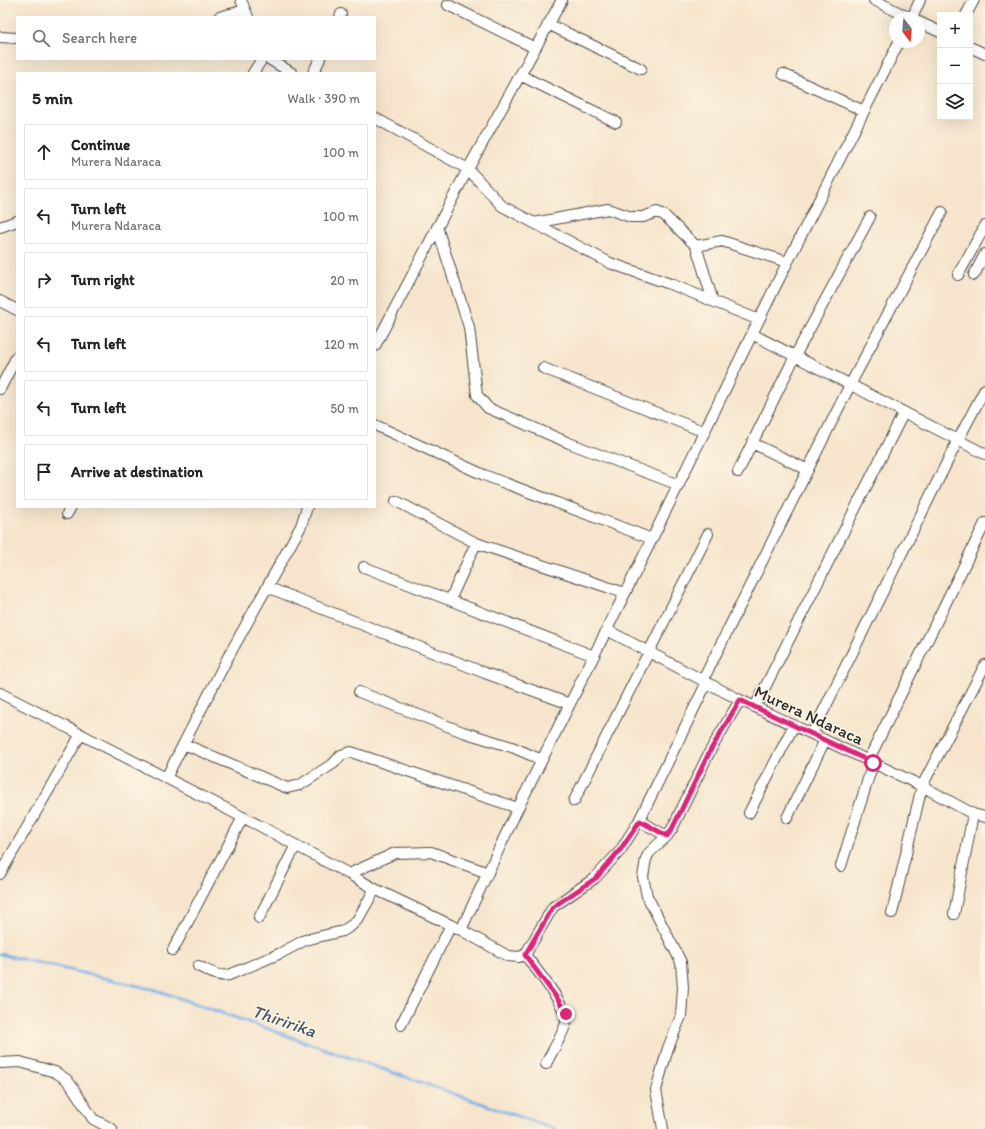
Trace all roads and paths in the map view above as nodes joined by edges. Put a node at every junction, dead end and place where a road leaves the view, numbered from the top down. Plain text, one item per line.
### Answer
1 (242, 0) edge
2 (562, 0) edge
3 (874, 0) edge
4 (920, 0) edge
5 (974, 0) edge
6 (448, 5) dead end
7 (899, 12) edge
8 (914, 12) edge
9 (968, 12) edge
10 (246, 14) edge
11 (229, 16) edge
12 (548, 24) junction
13 (925, 25) edge
14 (937, 31) edge
15 (0, 37) edge
16 (16, 38) edge
17 (535, 48) junction
18 (896, 48) edge
19 (972, 48) edge
20 (985, 54) edge
21 (261, 60) edge
22 (270, 60) edge
23 (320, 60) edge
24 (641, 69) dead end
25 (254, 72) edge
26 (290, 72) edge
27 (314, 72) edge
28 (783, 74) dead end
29 (520, 75) junction
30 (864, 111) junction
31 (376, 120) edge
32 (616, 122) dead end
33 (468, 169) junction
34 (942, 212) dead end
35 (870, 218) dead end
36 (16, 221) edge
37 (534, 223) junction
38 (985, 226) edge
39 (0, 227) edge
40 (438, 227) junction
41 (696, 246) junction
42 (985, 254) edge
43 (787, 262) junction
44 (958, 275) dead end
45 (974, 275) dead end
46 (0, 301) edge
47 (712, 302) junction
48 (16, 309) edge
49 (758, 320) junction
50 (752, 334) junction
51 (376, 344) edge
52 (795, 356) junction
53 (16, 358) edge
54 (542, 368) dead end
55 (850, 385) junction
56 (0, 389) edge
57 (985, 389) edge
58 (904, 412) junction
59 (376, 424) edge
60 (704, 432) junction
61 (958, 440) junction
62 (752, 443) junction
63 (985, 454) edge
64 (808, 470) junction
65 (738, 472) dead end
66 (679, 485) junction
67 (396, 501) dead end
68 (307, 508) edge
69 (985, 523) edge
70 (708, 534) dead end
71 (652, 539) junction
72 (476, 543) junction
73 (364, 567) dead end
74 (267, 587) junction
75 (625, 593) junction
76 (450, 600) junction
77 (607, 630) junction
78 (649, 652) junction
79 (594, 656) junction
80 (985, 665) edge
81 (705, 681) junction
82 (359, 692) dead end
83 (0, 693) edge
84 (740, 700) junction
85 (570, 704) junction
86 (755, 707) junction
87 (794, 725) junction
88 (81, 734) junction
89 (812, 734) junction
90 (825, 740) junction
91 (184, 744) junction
92 (542, 760) junction
93 (871, 762) junction
94 (166, 778) junction
95 (922, 786) junction
96 (574, 801) dead end
97 (518, 808) junction
98 (749, 813) dead end
99 (973, 814) junction
100 (243, 817) junction
101 (985, 817) edge
102 (787, 818) dead end
103 (640, 821) junction
104 (667, 836) junction
105 (296, 845) junction
106 (841, 866) dead end
107 (488, 873) junction
108 (0, 874) edge
109 (349, 874) junction
110 (374, 889) junction
111 (892, 913) dead end
112 (954, 914) dead end
113 (259, 918) dead end
114 (451, 925) junction
115 (461, 930) junction
116 (173, 950) dead end
117 (525, 955) junction
118 (198, 966) dead end
119 (402, 1025) dead end
120 (0, 1063) edge
121 (546, 1064) dead end
122 (112, 1129) edge
123 (663, 1129) edge

1 - 10 street
2 - 12 street
3 - 7 street
4 - 8 street
5 - 9 street
6 - 17 street
10 - 11 street
12 - 17 street
12 - 24 street
13 - 14 street
15 - 16 street
17 - 29 street
18 - 30 street
19 - 20 street
21 - 25 street
22 - 26 street
23 - 27 street
28 - 30 street
29 - 32 street
29 - 33 street
30 - 43 street
31 - 33 street
33 - 37 street
33 - 40 street
34 - 55 street
35 - 52 street
36 - 39 street
37 - 41 street
37 - 47 street
38 - 44 street
40 - 51 street
40 - 66 street
41 - 43 street
41 - 47 street
42 - 45 street
43 - 49 street
46 - 48 street
47 - 49 street
49 - 50 street
50 - 52 street
50 - 60 street
52 - 55 street
52 - 62 street
53 - 56 street
54 - 60 street
55 - 58 street
55 - 64 street
57 - 61 street
58 - 61 street
58 - 86 street
59 - 71 street
60 - 66 street
61 - 63 street
61 - 89 street
62 - 64 street
62 - 65 street
64 - 81 street
66 - 71 street
67 - 72 street
68 - 74 street
69 - 93 street
70 - 78 street
71 - 75 street
72 - 75 street
72 - 76 street
73 - 76 street
74 - 85 street
74 - 91 street
75 - 77 street
76 - 79 street
77 - 78 street
77 - 79 street
78 - 81 street
78 - 96 street
79 - 85 street
80 - 95 street
81 - 84 street
81 - 103 street
82 - 92 street
83 - 88 street
84 - 86 street, Murera Ndaraca
84 - 104 street, Murera Ndaraca
85 - 92 street
86 - 87 street, Murera Ndaraca
87 - 89 street, Murera Ndaraca
87 - 98 street
88 - 94 street
88 - 108 street
89 - 90 street, Murera Ndaraca
90 - 93 street, Murera Ndaraca
90 - 102 street
91 - 94 street
91 - 97 street
92 - 97 street
93 - 95 street, Murera Ndaraca
93 - 106 street
94 - 100 street
95 - 99 street, Murera Ndaraca
95 - 111 street
97 - 107 street
99 - 101 street, Murera Ndaraca
99 - 112 street
100 - 105 street
100 - 116 street
103 - 104 street
103 - 117 street
104 - 123 street, Murera Ndaraca
105 - 109 street
105 - 113 street
107 - 109 street
107 - 115 street
109 - 110 street
110 - 114 street
110 - 118 street
114 - 115 street
114 - 119 street
115 - 117 street
117 - 121 street
120 - 122 street

